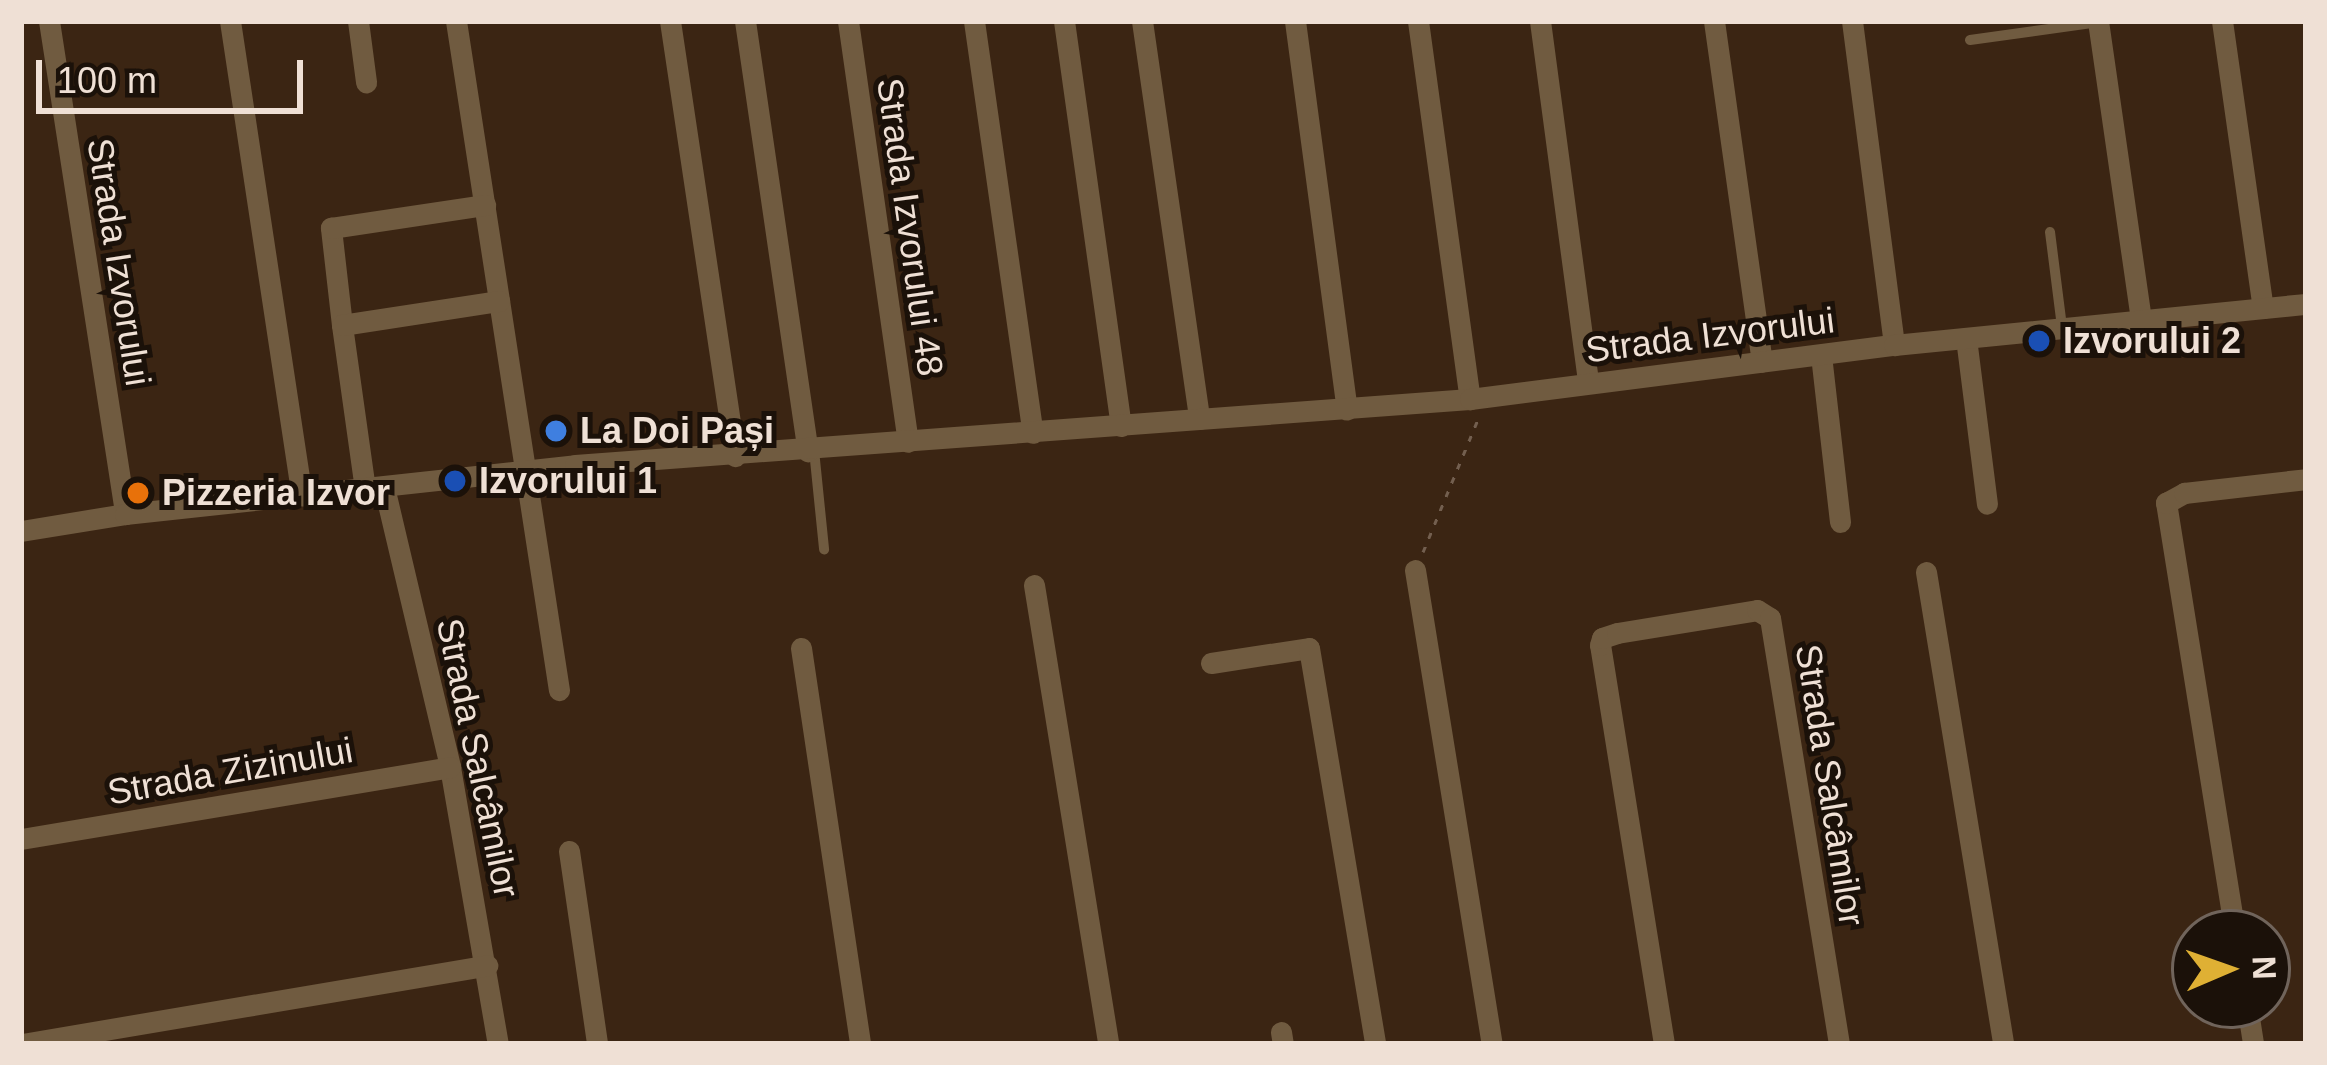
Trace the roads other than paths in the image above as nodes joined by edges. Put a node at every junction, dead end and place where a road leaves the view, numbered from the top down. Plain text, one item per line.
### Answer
1 (49, 21) edge
2 (230, 21) edge
3 (358, 21) edge
4 (456, 21) edge
5 (670, 21) edge
6 (745, 21) edge
7 (848, 21) edge
8 (974, 21) edge
9 (1064, 21) edge
10 (1142, 21) edge
11 (1295, 21) edge
12 (1418, 21) edge
13 (1540, 21) edge
14 (1714, 21) edge
15 (1852, 21) edge
16 (2222, 21) edge
17 (2098, 22) edge
18 (1970, 40) dead end
19 (366, 82) dead end
20 (485, 205) junction
21 (2050, 232) dead end
22 (499, 301) junction
23 (2306, 304) edge
24 (2263, 308) junction
25 (2141, 320) junction
26 (342, 325) junction
27 (2062, 327) junction
28 (1966, 338) junction
29 (1894, 346) junction
30 (1821, 355) junction
31 (1762, 362) junction
32 (1588, 383) junction
33 (1470, 399) junction
34 (1347, 410) junction
35 (1198, 419) junction
36 (1121, 426) junction
37 (1034, 433) junction
38 (908, 442) junction
39 (811, 450) junction
40 (735, 456) junction
41 (525, 470) junction
42 (2306, 479) edge
43 (374, 488) junction
44 (302, 496) junction
45 (1987, 504) dead end
46 (124, 514) junction
47 (1840, 523) dead end
48 (21, 531) edge
49 (824, 549) dead end
50 (1415, 570) road end
51 (1927, 572) dead end
52 (1034, 585) dead end
53 (801, 648) dead end
54 (1211, 663) dead end
55 (560, 690) dead end
56 (450, 767) junction
57 (21, 839) edge
58 (569, 851) dead end
59 (2231, 909) edge
60 (487, 965) junction
61 (91, 1038) edge
62 (22, 1044) edge
63 (498, 1044) edge
64 (597, 1044) edge
65 (860, 1044) edge
66 (1108, 1044) edge
67 (1375, 1044) edge
68 (1492, 1044) edge
69 (1664, 1044) edge
70 (1838, 1044) edge
71 (2003, 1044) edge

1 - 46 street, Strada Izvorului
2 - 44 street
3 - 19 street
4 - 20 street
5 - 40 street
6 - 39 street
7 - 38 street, Strada Izvorului 48
8 - 37 street
9 - 36 street
10 - 35 street
11 - 34 street
12 - 33 street
13 - 32 street
14 - 31 street
15 - 29 street
16 - 24 street
17 - 18 lane
17 - 25 street
20 - 22 street
20 - 26 street, Strada Salcâmilor
21 - 27 lane
22 - 26 street
22 - 41 street
23 - 24 street, Strada Izvorului
24 - 25 street, Strada Izvorului
25 - 27 street, Strada Izvorului
26 - 43 street, Strada Salcâmilor
27 - 28 street, Strada Izvorului
28 - 29 street, Strada Izvorului
28 - 45 street
29 - 30 street, Strada Izvorului
30 - 31 street, Strada Izvorului
30 - 47 street
31 - 32 street, Strada Izvorului
32 - 33 street, Strada Izvorului
33 - 34 street, Strada Izvorului
34 - 35 street, Strada Izvorului
35 - 36 street, Strada Izvorului
36 - 37 street, Strada Izvorului
37 - 38 street, Strada Izvorului
38 - 39 street, Strada Izvorului
39 - 40 street, Strada Izvorului
39 - 49 lane
40 - 41 street, Strada Izvorului
41 - 43 street, Strada Izvorului
41 - 55 street
42 - 59 street
43 - 44 street, Strada Izvorului
43 - 56 street, Strada Salcâmilor
44 - 46 street, Strada Izvorului
46 - 48 street, Strada Izvorului
50 - 68 street
51 - 71 street
52 - 66 street
53 - 65 street
54 - 67 street
56 - 57 street, Strada Zizinului
56 - 60 street, Strada Salcâmilor
58 - 64 street
60 - 61 street
60 - 63 street, Strada Salcâmilor
61 - 62 street
69 - 70 street, Strada Salcâmilor

